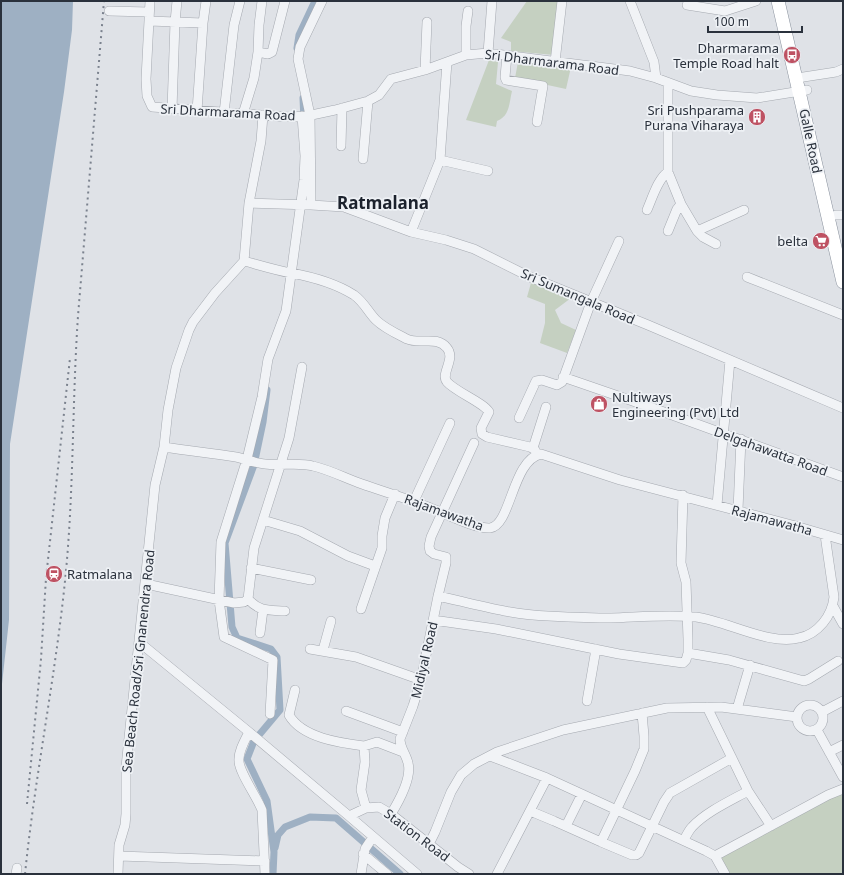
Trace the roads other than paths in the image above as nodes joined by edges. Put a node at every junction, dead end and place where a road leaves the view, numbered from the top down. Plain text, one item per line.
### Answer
1 (150, 1) edge
2 (177, 1) edge
3 (206, 1) edge
4 (240, 1) edge
5 (262, 1) edge
6 (285, 1) edge
7 (322, 1) edge
8 (492, 1) edge
9 (562, 1) edge
10 (630, 1) edge
11 (756, 1) edge
12 (778, 1) edge
13 (787, 1) edge
14 (687, 5) dead end
15 (109, 11) dead end
16 (468, 11) dead end
17 (149, 16) junction
18 (175, 22) junction
19 (427, 22) dead end
20 (203, 23) junction
21 (258, 52) junction
22 (488, 53) junction
23 (466, 54) junction
24 (507, 55) junction
25 (447, 62) junction
26 (555, 62) junction
27 (843, 69) edge
28 (425, 70) junction
29 (656, 78) junction
30 (800, 78) junction
31 (668, 83) junction
32 (804, 91) junction
33 (368, 100) junction
34 (342, 108) junction
35 (172, 109) junction
36 (197, 111) junction
37 (224, 113) junction
38 (243, 114) junction
39 (263, 115) junction
40 (306, 116) junction
41 (537, 122) dead end
42 (341, 146) dead end
43 (363, 158) dead end
44 (440, 160) junction
45 (488, 171) dead end
46 (668, 172) junction
47 (249, 203) junction
48 (681, 204) junction
49 (306, 205) junction
50 (647, 210) dead end
51 (744, 210) dead end
52 (839, 215) edge
53 (668, 231) dead end
54 (697, 231) junction
55 (411, 232) junction
56 (619, 241) dead end
57 (716, 244) dead end
58 (843, 246) edge
59 (244, 260) junction
60 (295, 274) junction
61 (747, 276) dead end
62 (843, 282) edge
63 (591, 302) junction
64 (843, 315) edge
65 (730, 360) junction
66 (302, 367) dead end
67 (563, 376) junction
68 (546, 407) dead end
69 (843, 408) edge
70 (519, 418) dead end
71 (450, 423) dead end
72 (723, 433) junction
73 (741, 439) junction
74 (474, 443) dead end
75 (164, 447) junction
76 (535, 451) junction
77 (248, 460) junction
78 (280, 465) junction
79 (843, 477) edge
80 (395, 494) junction
81 (683, 495) junction
82 (414, 501) junction
83 (717, 505) junction
84 (738, 510) junction
85 (442, 512) junction
86 (263, 520) junction
87 (825, 535) junction
88 (843, 540) edge
89 (375, 566) junction
90 (251, 568) junction
91 (311, 580) dead end
92 (146, 584) junction
93 (438, 596) junction
94 (248, 599) junction
95 (219, 600) junction
96 (833, 606) junction
97 (361, 609) dead end
98 (263, 610) junction
99 (285, 611) dead end
100 (688, 616) junction
101 (331, 620) dead end
102 (433, 620) junction
103 (843, 624) edge
104 (260, 633) dead end
105 (139, 642) junction
106 (310, 649) dead end
107 (596, 649) junction
108 (323, 650) junction
109 (688, 652) junction
110 (840, 659) edge
111 (750, 665) junction
112 (843, 669) edge
113 (421, 680) junction
114 (295, 690) dead end
115 (587, 701) dead end
116 (843, 701) edge
117 (707, 707) junction
118 (737, 709) junction
119 (346, 711) dead end
120 (822, 712) junction
121 (270, 714) dead end
122 (642, 714) junction
123 (797, 717) junction
124 (817, 730) junction
125 (249, 732) junction
126 (403, 732) junction
127 (843, 745) edge
128 (364, 746) junction
129 (403, 752) junction
130 (830, 752) junction
131 (490, 756) junction
132 (732, 758) junction
133 (843, 777) edge
134 (547, 778) junction
135 (843, 789) edge
136 (748, 791) junction
137 (582, 794) junction
138 (366, 808) junction
139 (617, 810) junction
140 (530, 811) junction
141 (391, 814) junction
142 (349, 816) junction
143 (566, 826) junction
144 (653, 826) junction
145 (771, 826) junction
146 (684, 840) junction
147 (600, 842) junction
148 (429, 844) junction
149 (368, 846) junction
150 (119, 856) junction
151 (715, 856) junction
152 (265, 861) junction
153 (118, 874) edge
154 (265, 874) edge
155 (361, 874) edge
156 (387, 874) edge
157 (417, 874) edge
158 (469, 874) edge
159 (497, 874) edge
160 (724, 874) edge

1 - 17 street
2 - 18 street
3 - 20 street
4 - 37 street
5 - 21 street
6 - 21 street
7 - 40 street
8 - 22 street
9 - 26 street
10 - 29 street
11 - 14 street
12 - 30 highway, Galle Road
13 - 30 highway, Galle Road
15 - 17 street
16 - 23 street
17 - 18 street
17 - 35 street, Sri Dharmarama Road
18 - 20 street
18 - 35 street
19 - 28 street
20 - 36 street
21 - 38 street
22 - 23 street, Sri Dharmarama Road
22 - 24 street, Sri Dharmarama Road
23 - 25 street, Sri Dharmarama Road
24 - 26 street, Sri Dharmarama Road
24 - 41 street
25 - 28 street, Sri Dharmarama Road
25 - 44 street
26 - 29 street, Sri Dharmarama Road
27 - 30 street
28 - 33 street, Sri Dharmarama Road
29 - 31 street, Sri Dharmarama Road
30 - 32 highway, Galle Road
31 - 32 street, Sri Dharmarama Road
31 - 46 street
32 - 52 highway, Galle Road
32 - 62 highway, Galle Road
33 - 34 street, Sri Dharmarama Road
33 - 43 street
34 - 40 street, Sri Dharmarama Road
34 - 42 street
35 - 36 street, Sri Dharmarama Road
36 - 37 street, Sri Dharmarama Road
37 - 38 street, Sri Dharmarama Road
38 - 39 street, Sri Dharmarama Road
39 - 40 street, Sri Dharmarama Road
39 - 47 street
40 - 49 street
44 - 45 street
44 - 55 street
46 - 48 street
46 - 50 street
47 - 49 street, Sri Sumangala Road
47 - 59 street
48 - 53 street
48 - 54 street
49 - 55 street, Sri Sumangala Road
49 - 60 street
51 - 54 street
52 - 58 highway, Galle Road
54 - 57 street
55 - 63 street, Sri Sumangala Road
56 - 63 street
59 - 60 street
59 - 75 street, Sea Beach Road/Sri Gnanendra Road
60 - 76 street
60 - 77 street
61 - 64 street
63 - 65 street, Sri Sumangala Road
63 - 67 street
65 - 69 street, Sri Sumangala Road
65 - 72 street
66 - 78 street
67 - 70 street
67 - 72 street, Delgahawatta Road
68 - 76 street
71 - 82 street
72 - 73 street, Delgahawatta Road
72 - 83 street
73 - 79 street, Delgahawatta Road
73 - 84 street
74 - 85 street
75 - 77 street, Rajamawatha
75 - 92 street, Sea Beach Road/Sri Gnanendra Road
76 - 81 street, Rajamawatha
76 - 85 street, Rajamawatha
77 - 78 street, Rajamawatha
77 - 95 street
78 - 80 street, Rajamawatha
78 - 86 street
80 - 82 street, Rajamawatha
80 - 89 street
81 - 83 street, Rajamawatha
81 - 100 street
82 - 85 street, Rajamawatha
83 - 84 street, Rajamawatha
84 - 87 street, Rajamawatha
85 - 93 street, Midiyal Road
86 - 89 street
86 - 90 street
87 - 88 street, Rajamawatha
87 - 96 street
89 - 97 street
90 - 91 street
90 - 94 street
92 - 95 street
92 - 105 street, Sea Beach Road/Sri Gnanendra Road
93 - 100 street
93 - 102 street, Midiyal Road
94 - 95 street
94 - 98 street
95 - 121 street
96 - 100 street
96 - 103 street
98 - 99 street
98 - 104 street
100 - 109 street
101 - 108 street
102 - 107 street
102 - 113 street, Midiyal Road
105 - 125 street
105 - 150 street, Sea Beach Road/Sri Gnanendra Road
106 - 108 street
107 - 109 street
107 - 115 street
108 - 113 street
109 - 111 street
110 - 111 street
110 - 112 street
111 - 118 street
113 - 126 street, Midiyal Road
114 - 128 street
116 - 120 street
117 - 118 street
117 - 122 street
117 - 132 street
118 - 123 street
119 - 126 street
120 - 123 street
120 - 124 street
122 - 131 street
122 - 139 street
123 - 124 street
124 - 130 street
125 - 142 street
125 - 152 street
126 - 129 street, Midiyal Road
127 - 130 street
128 - 129 street
128 - 138 street
129 - 141 street, Midiyal Road
130 - 133 street
131 - 134 street
131 - 148 street
132 - 136 street
132 - 144 street
134 - 137 street
134 - 140 street
135 - 145 street
136 - 145 street
136 - 146 street
137 - 139 street
137 - 143 street
138 - 141 street, Station Road
138 - 142 street, Station Road
139 - 144 street
139 - 147 street
140 - 143 street
140 - 159 street
141 - 148 street, Station Road
142 - 149 street
143 - 147 street
144 - 146 street
144 - 147 street
145 - 151 street
146 - 151 street
148 - 158 street, Station Road
149 - 155 street
149 - 156 street
149 - 157 street
150 - 152 street
150 - 153 street, Sea Beach Road/Sri Gnanendra Road
151 - 160 street
152 - 154 street

